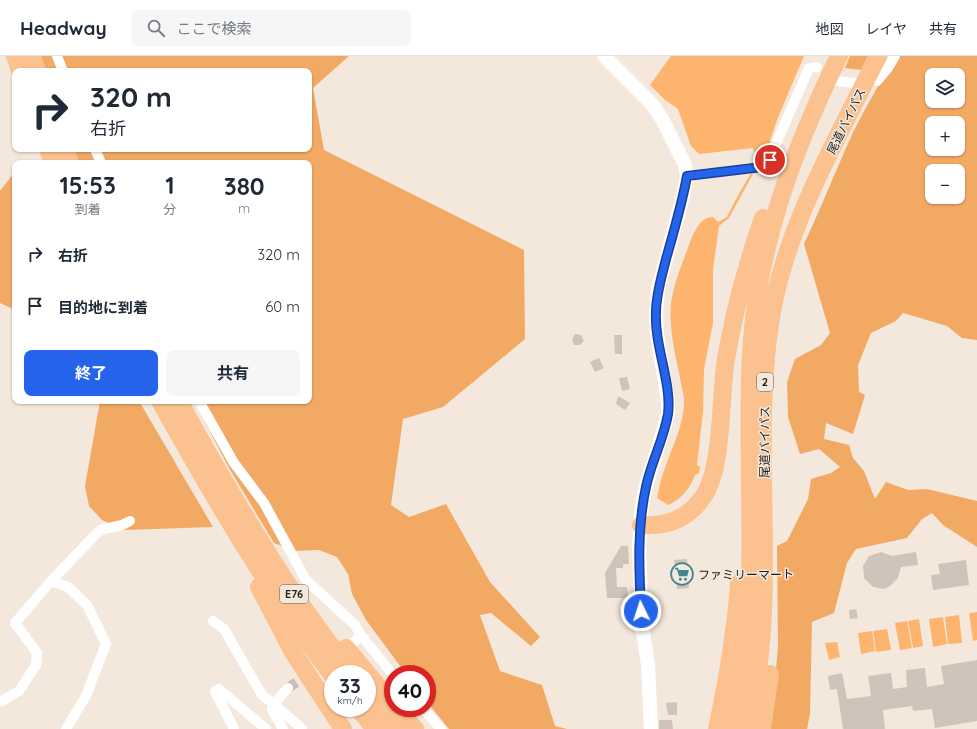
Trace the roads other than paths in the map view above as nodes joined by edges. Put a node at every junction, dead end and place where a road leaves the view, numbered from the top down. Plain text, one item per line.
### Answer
1 (14, 56) edge
2 (32, 56) edge
3 (57, 56) edge
4 (604, 56) edge
5 (835, 56) edge
6 (839, 56) edge
7 (878, 56) edge
8 (895, 56) edge
9 (19, 68) edge
10 (37, 68) edge
11 (62, 68) edge
12 (816, 68) dead end
13 (836, 80) dead end
14 (877, 81) dead end
15 (856, 83) dead end
16 (687, 176) junction
17 (768, 239) junction
18 (162, 404) edge
19 (180, 404) edge
20 (201, 404) edge
21 (763, 446) junction
22 (234, 515) junction
23 (130, 521) dead end
24 (641, 525) junction
25 (51, 581) junction
26 (213, 621) dead end
27 (642, 626) junction
28 (361, 635) junction
29 (353, 643) dead end
30 (325, 665) edge
31 (345, 665) edge
32 (385, 665) edge
33 (288, 688) tunnel mouth
34 (384, 693) edge
35 (0, 702) edge
36 (274, 704) junction
37 (376, 706) edge
38 (365, 717) edge
39 (404, 717) edge
40 (431, 717) edge
41 (66, 729) edge
42 (234, 729) edge
43 (266, 729) edge
44 (283, 729) edge
45 (302, 729) edge
46 (343, 729) edge
47 (375, 729) edge
48 (394, 729) edge
49 (415, 729) edge
50 (441, 729) edge
51 (642, 729) edge
52 (651, 729) edge
53 (717, 729) edge
54 (733, 729) edge
55 (747, 729) edge
56 (762, 729) edge

1 - 9 highway
2 - 10 highway
3 - 11 street
4 - 16 street
5 - 24 highway
6 - 17 highway, 尾道バイパス / 2
7 - 21 highway, 尾道バイパス / 2
8 - 14 street
12 - 16 street
13 - 15 street
16 - 24 street
17 - 53 highway
17 - 54 highway, 尾道バイパス / 2
18 - 22 highway, E76
19 - 22 highway, E76
20 - 28 street
21 - 55 highway, 尾道バイパス / 2
21 - 56 highway
22 - 30 highway, E76
22 - 31 highway, E76
22 - 34 highway
22 - 46 highway
23 - 25 street
24 - 27 street
25 - 35 street
25 - 41 street
26 - 36 street
27 - 51 street
27 - 52 street
28 - 29 street
28 - 32 street
33 - 36 street
36 - 44 street
36 - 45 street
37 - 48 highway
38 - 47 highway
39 - 49 highway
40 - 50 street
42 - 43 street

